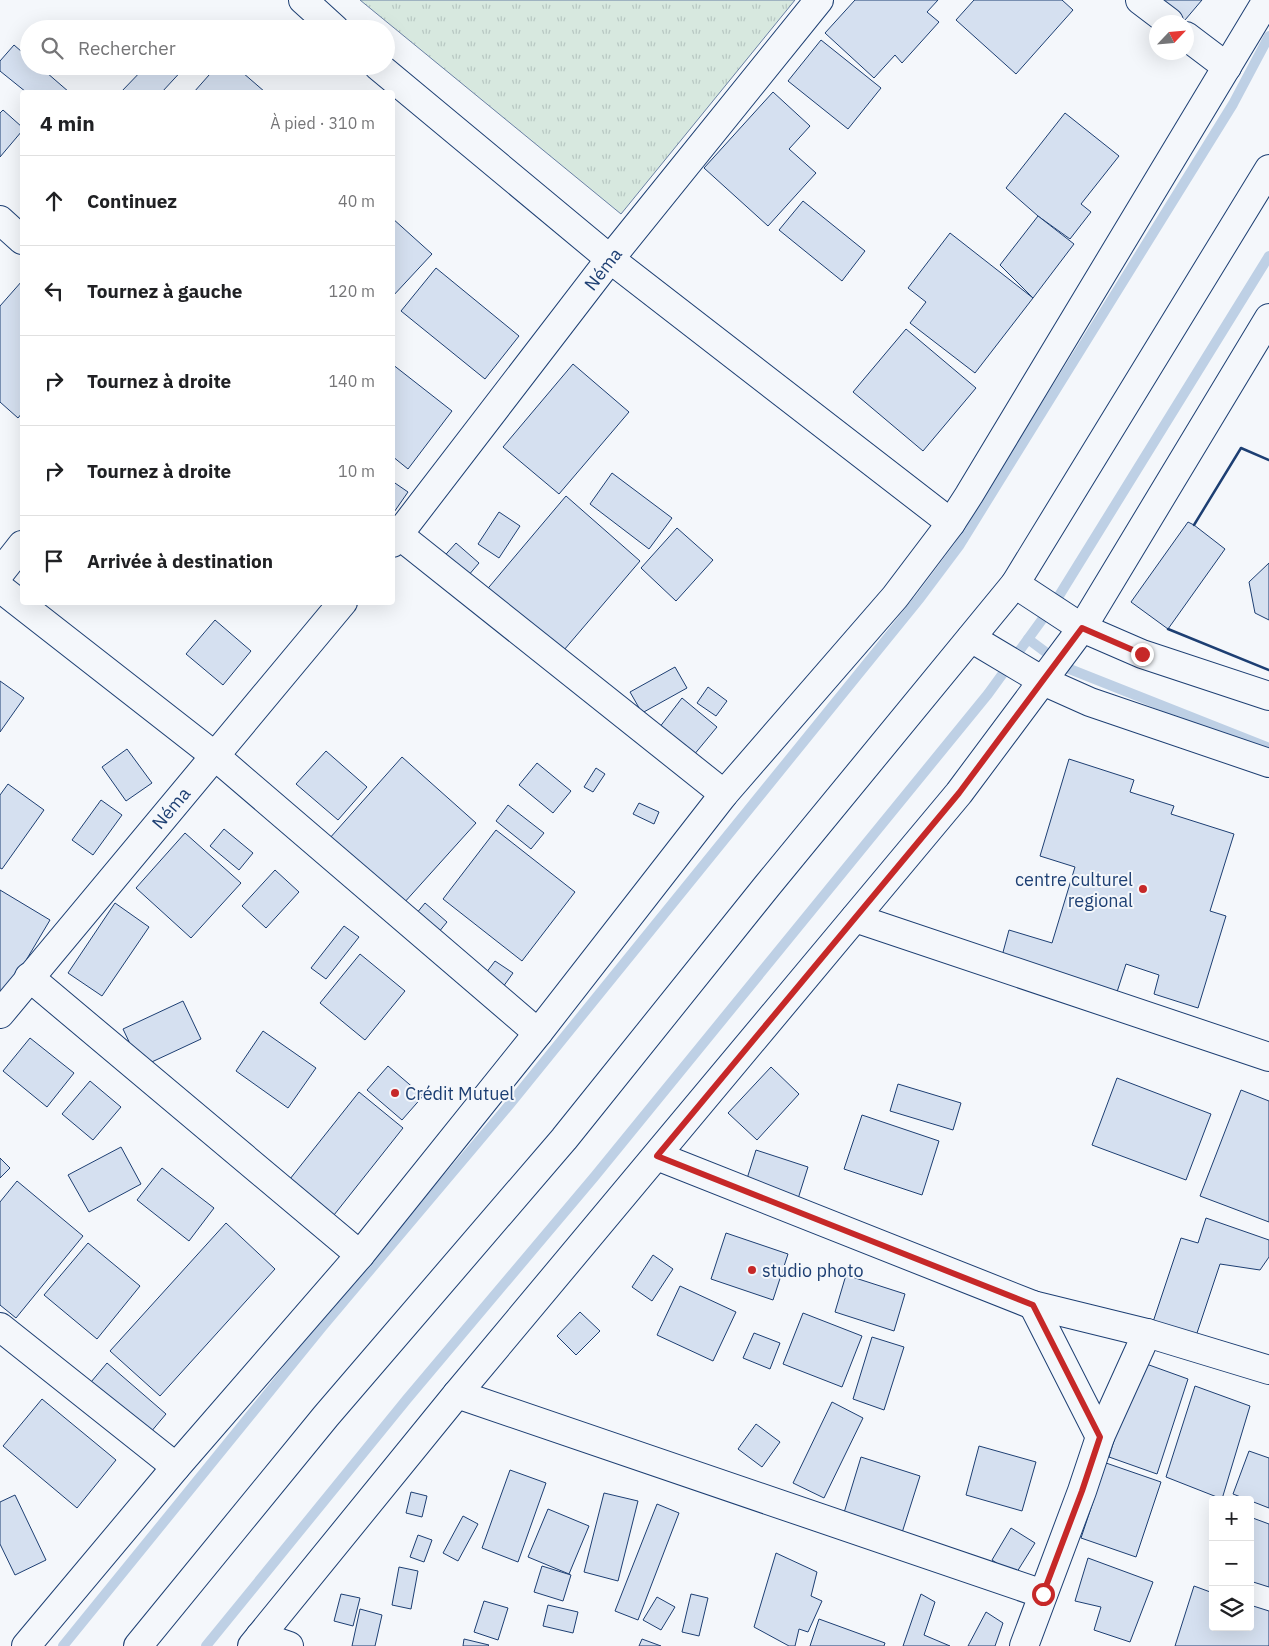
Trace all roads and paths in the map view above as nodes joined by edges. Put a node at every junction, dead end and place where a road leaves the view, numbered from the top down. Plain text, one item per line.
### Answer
1 (303, 0) edge
2 (819, 0) edge
3 (1140, 0) edge
4 (1268, 0) edge
5 (1160, 15) edge
6 (325, 20) edge
7 (1194, 42) edge
8 (1227, 67) junction
9 (385, 80) edge
10 (1269, 168) edge
11 (0, 220) edge
12 (20, 238) edge
13 (610, 259) junction
14 (1266, 328) edge
15 (951, 523) junction
16 (396, 539) edge
17 (20, 548) edge
18 (0, 573) edge
19 (1015, 584) junction
20 (0, 588) edge
21 (20, 604) edge
22 (22, 605) edge
23 (341, 605) edge
24 (1073, 622) junction
25 (971, 638) junction
26 (1043, 681) junction
27 (1269, 696) edge
28 (215, 756) junction
29 (1269, 763) edge
30 (724, 794) junction
31 (855, 918) junction
32 (29, 977) junction
33 (0, 1014) edge
34 (538, 1033) junction
35 (1269, 1057) edge
36 (657, 1156) junction
37 (360, 1255) junction
38 (1033, 1305) junction
39 (0, 1327) edge
40 (1147, 1334) junction
41 (1269, 1370) edge
42 (457, 1394) junction
43 (1100, 1437) junction
44 (176, 1467) junction
45 (1043, 1594) junction
46 (256, 1641) edge
47 (26, 1646) edge
48 (138, 1646) edge
49 (288, 1646) edge
50 (1024, 1646) edge

1 - 6 main road
2 - 13 main road, Néma
3 - 5 main road
4 - 8 main road
7 - 8 main road
8 - 15 main road
9 - 13 main road
10 - 19 main road
11 - 12 main road
13 - 15 main road
13 - 16 main road, Néma
14 - 24 main road
15 - 30 main road
16 - 30 main road
17 - 18 main road
19 - 24 main road
19 - 25 main road
20 - 21 main road
22 - 28 main road
23 - 28 main road, Néma
24 - 26 main road
24 - 27 main road
25 - 26 main road
25 - 48 main road
26 - 29 main road
26 - 31 main road
28 - 32 main road, Néma
28 - 34 main road
30 - 34 main road
31 - 35 main road
31 - 36 main road
32 - 33 main road, Néma
32 - 37 main road
34 - 37 main road
36 - 38 main road
36 - 42 main road
37 - 44 main road
38 - 40 main road
38 - 43 main road
39 - 44 main road
40 - 41 main road
40 - 43 main road
42 - 45 main road
42 - 46 main road
43 - 45 main road
44 - 47 main road
45 - 50 main road
46 - 49 main road

